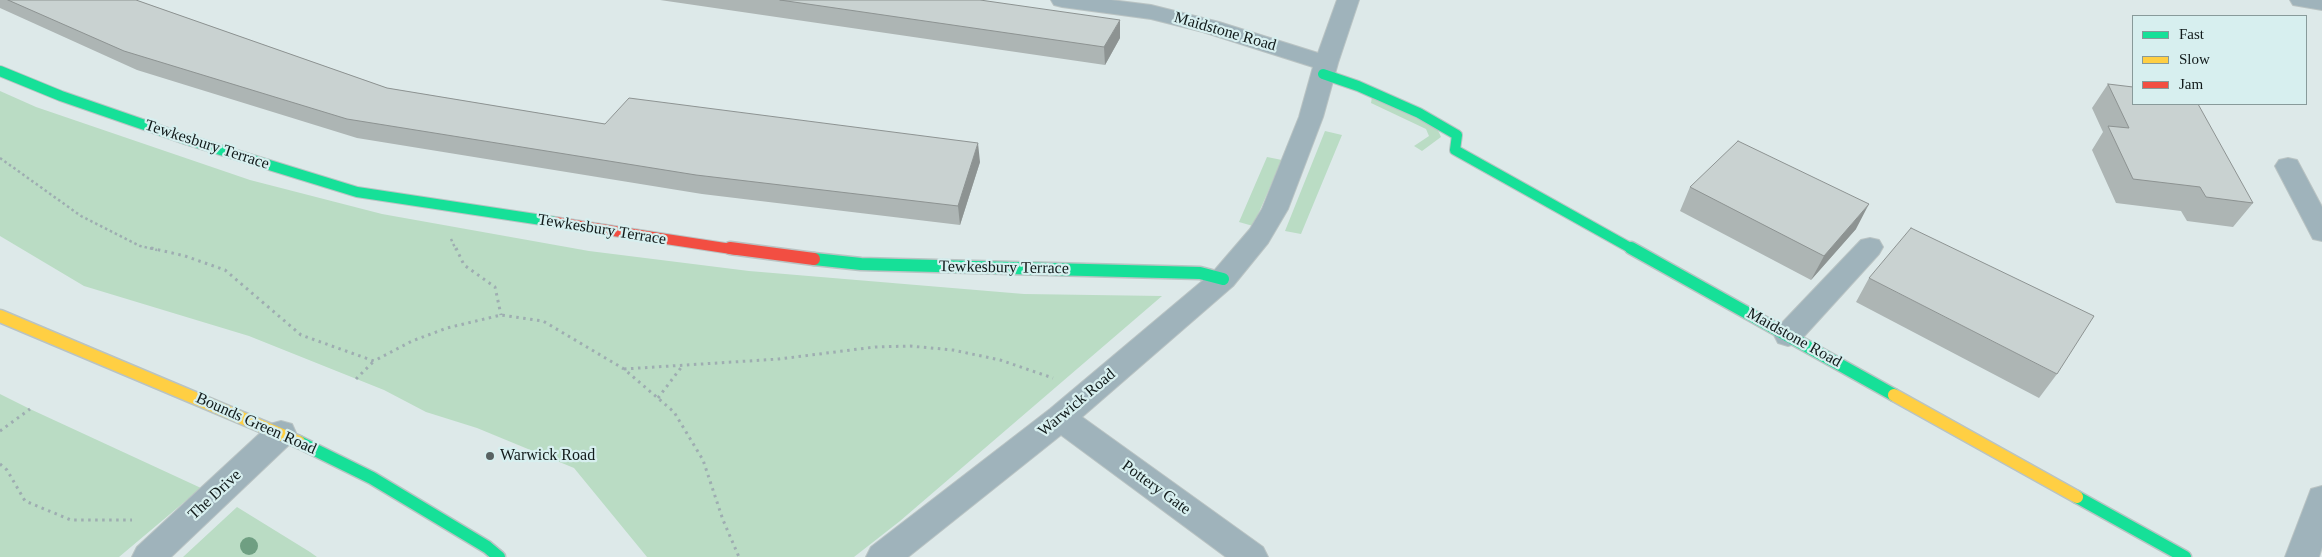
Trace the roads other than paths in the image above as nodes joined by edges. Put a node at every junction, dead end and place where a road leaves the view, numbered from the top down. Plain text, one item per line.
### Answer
1 (1062, 0) edge
2 (1348, 0) edge
3 (2301, 0) edge
4 (2322, 3) edge
5 (1325, 68) junction
6 (0, 71) edge
7 (2288, 166) dead end
8 (2322, 232) edge
9 (1870, 247) dead end
10 (1223, 279) junction
11 (0, 316) edge
12 (1788, 334) junction
13 (1061, 418) junction
14 (281, 433) junction
15 (2322, 499) edge
16 (150, 557) edge
17 (499, 557) edge
18 (883, 557) edge
19 (1251, 557) edge
20 (2185, 557) edge
21 (2302, 557) edge

1 - 5 street, Maidstone Road
2 - 5 street
3 - 4 street
5 - 10 street, Warwick Road
5 - 12 street, Maidstone Road
6 - 10 street, Tewkesbury Terrace
7 - 8 street
9 - 12 street
10 - 13 street, Warwick Road
11 - 14 street, Bounds Green Road
12 - 20 street, Maidstone Road
13 - 18 street, Warwick Road
13 - 19 street, Pottery Gate
14 - 16 street, The Drive
14 - 17 street, Bounds Green Road
15 - 21 street

